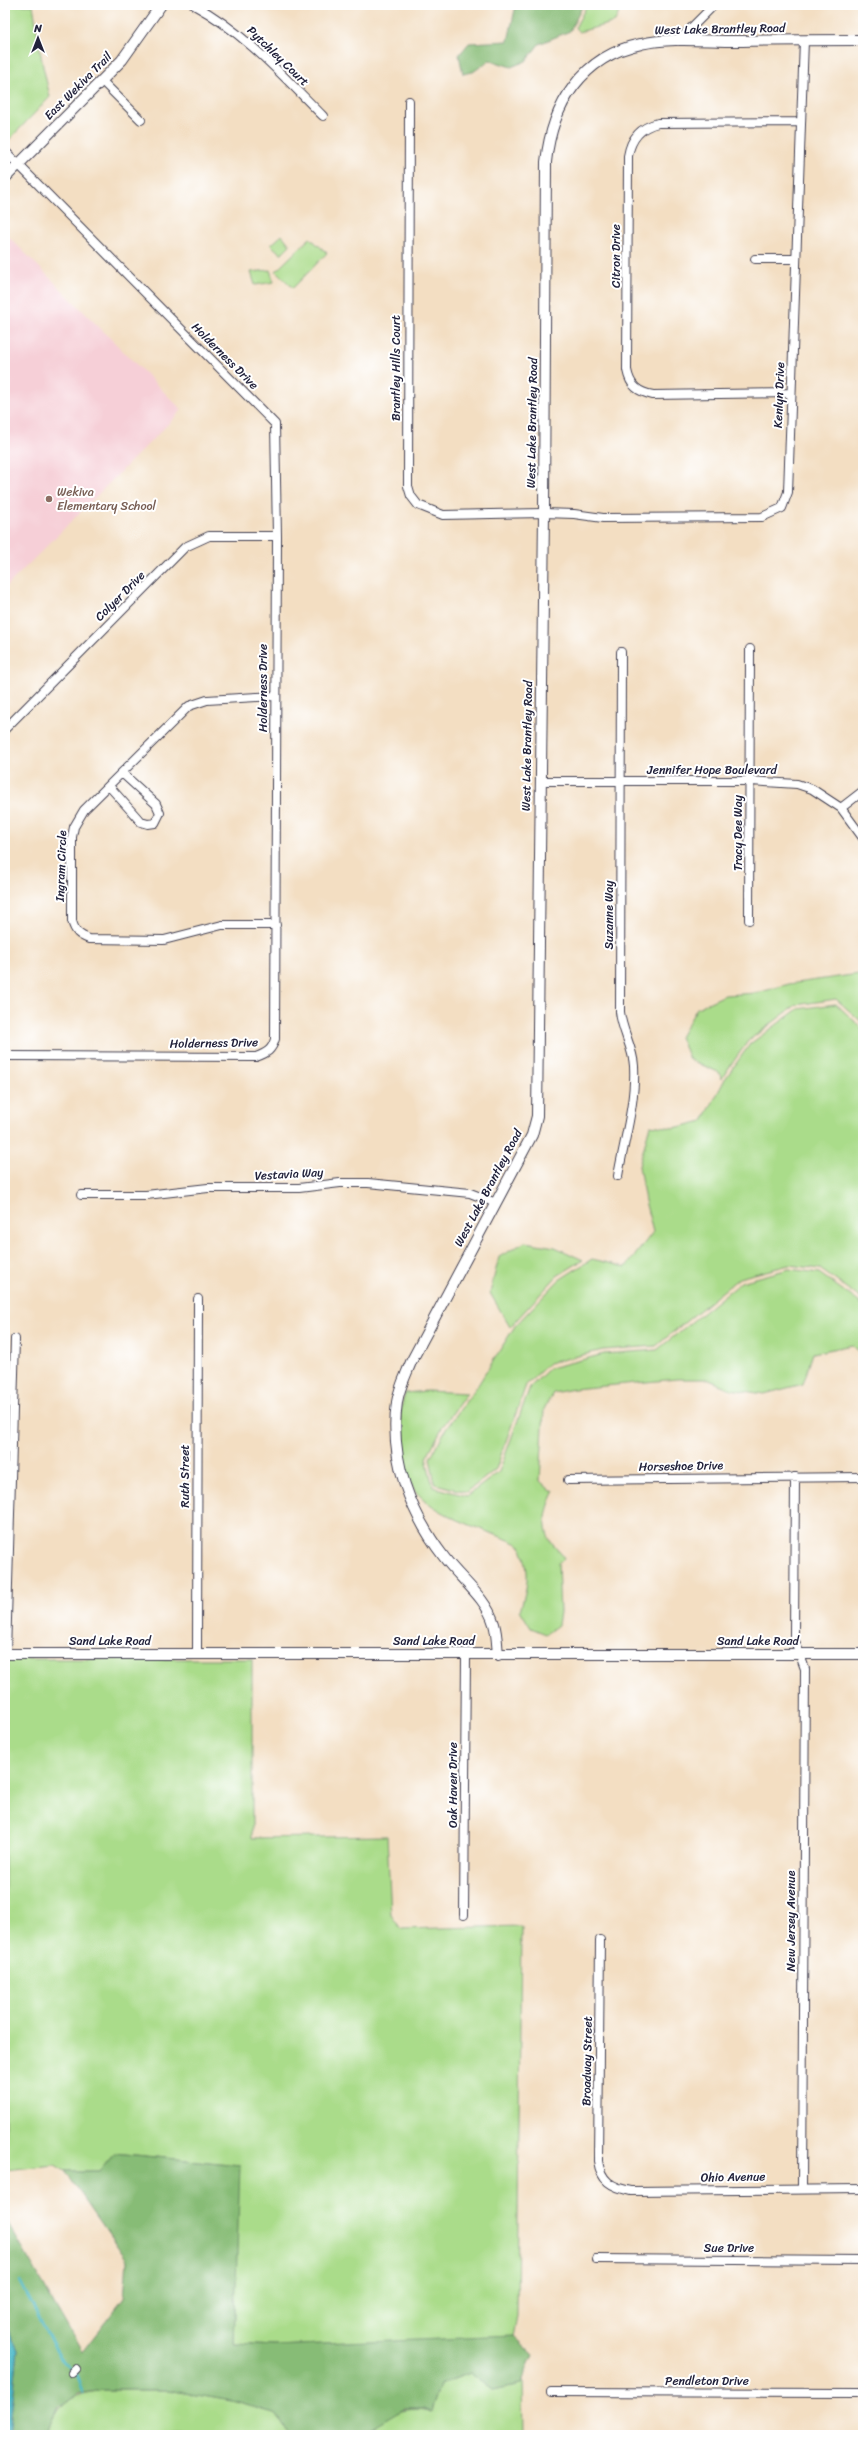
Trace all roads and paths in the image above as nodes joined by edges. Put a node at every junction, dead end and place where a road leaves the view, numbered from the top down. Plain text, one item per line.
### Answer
1 (161, 5) edge
2 (194, 5) edge
3 (714, 5) edge
4 (804, 40) junction
5 (863, 40) edge
6 (678, 41) junction
7 (102, 81) junction
8 (408, 100) dead end
9 (323, 116) dead end
10 (141, 120) dead end
11 (801, 122) junction
12 (5, 151) edge
13 (18, 164) junction
14 (5, 178) edge
15 (755, 259) dead end
16 (796, 259) junction
17 (791, 393) junction
18 (544, 513) junction
19 (277, 536) junction
20 (750, 650) dead end
21 (622, 652) dead end
22 (275, 696) junction
23 (5, 729) edge
24 (122, 773) junction
25 (540, 781) junction
26 (750, 781) junction
27 (621, 782) junction
28 (109, 786) junction
29 (863, 791) edge
30 (841, 808) junction
31 (863, 838) edge
32 (750, 920) dead end
33 (276, 925) junction
34 (5, 1056) edge
35 (618, 1176) dead end
36 (81, 1195) dead end
37 (496, 1203) junction
38 (198, 1298) dead end
39 (15, 1339) dead end
40 (795, 1477) junction
41 (863, 1477) edge
42 (568, 1480) dead end
43 (197, 1653) junction
44 (6, 1654) edge
45 (466, 1654) junction
46 (498, 1654) junction
47 (800, 1654) junction
48 (863, 1654) edge
49 (464, 1915) dead end
50 (600, 1940) dead end
51 (606, 2182) joint
52 (802, 2188) junction
53 (863, 2189) edge
54 (596, 2259) dead end
55 (863, 2261) edge
56 (551, 2392) dead end
57 (863, 2393) edge

1 - 7 street, East Wekiva Trail
2 - 9 street, Pytchley Court
3 - 6 street
4 - 5 street, West Lake Brantley Road
4 - 6 street, West Lake Brantley Road
4 - 11 street, Kenlyn Drive
6 - 18 street, West Lake Brantley Road
7 - 10 street
7 - 13 street, East Wekiva Trail
8 - 18 street, Brantley Hills Court
11 - 16 street, Kenlyn Drive
11 - 17 street, Citron Drive
12 - 13 street, Holderness Drive
13 - 14 street, East Wekiva Trail
13 - 19 street, Holderness Drive
15 - 16 street
16 - 17 street, Kenlyn Drive
17 - 18 street, Kenlyn Drive
18 - 25 street, West Lake Brantley Road
19 - 22 street, Holderness Drive
19 - 23 street, Colyer Drive
20 - 26 street, Tracy Dee Way
21 - 27 street, Suzanne Way
22 - 24 street, Ingram Circle
22 - 33 street, Holderness Drive
24 - 28 street, Ingram Circle
24 - 28 street
25 - 27 street, Jennifer Hope Boulevard
25 - 37 street, West Lake Brantley Road
26 - 27 street, Jennifer Hope Boulevard
26 - 30 street, Jennifer Hope Boulevard
26 - 32 street, Tracy Dee Way
27 - 35 street, Suzanne Way
28 - 33 street, Ingram Circle
29 - 30 street
30 - 31 street, Jennifer Hope Boulevard
33 - 34 street, Holderness Drive
36 - 37 street, Vestavia Way
37 - 46 street, West Lake Brantley Road
38 - 43 street, Ruth Street
39 - 44 street
40 - 41 street, Horseshoe Drive
40 - 42 street, Horseshoe Drive
40 - 47 street
43 - 44 street, Sand Lake Road
43 - 45 street, Sand Lake Road
45 - 46 street, Sand Lake Road
45 - 49 street, Oak Haven Drive
46 - 47 street, Sand Lake Road
47 - 48 street, Sand Lake Road
47 - 52 street, New Jersey Avenue
50 - 51 street, Broadway Street
51 - 52 street, Ohio Avenue
52 - 53 street, Ohio Avenue
54 - 55 street, Sue Drive
56 - 57 street, Pendleton Drive

